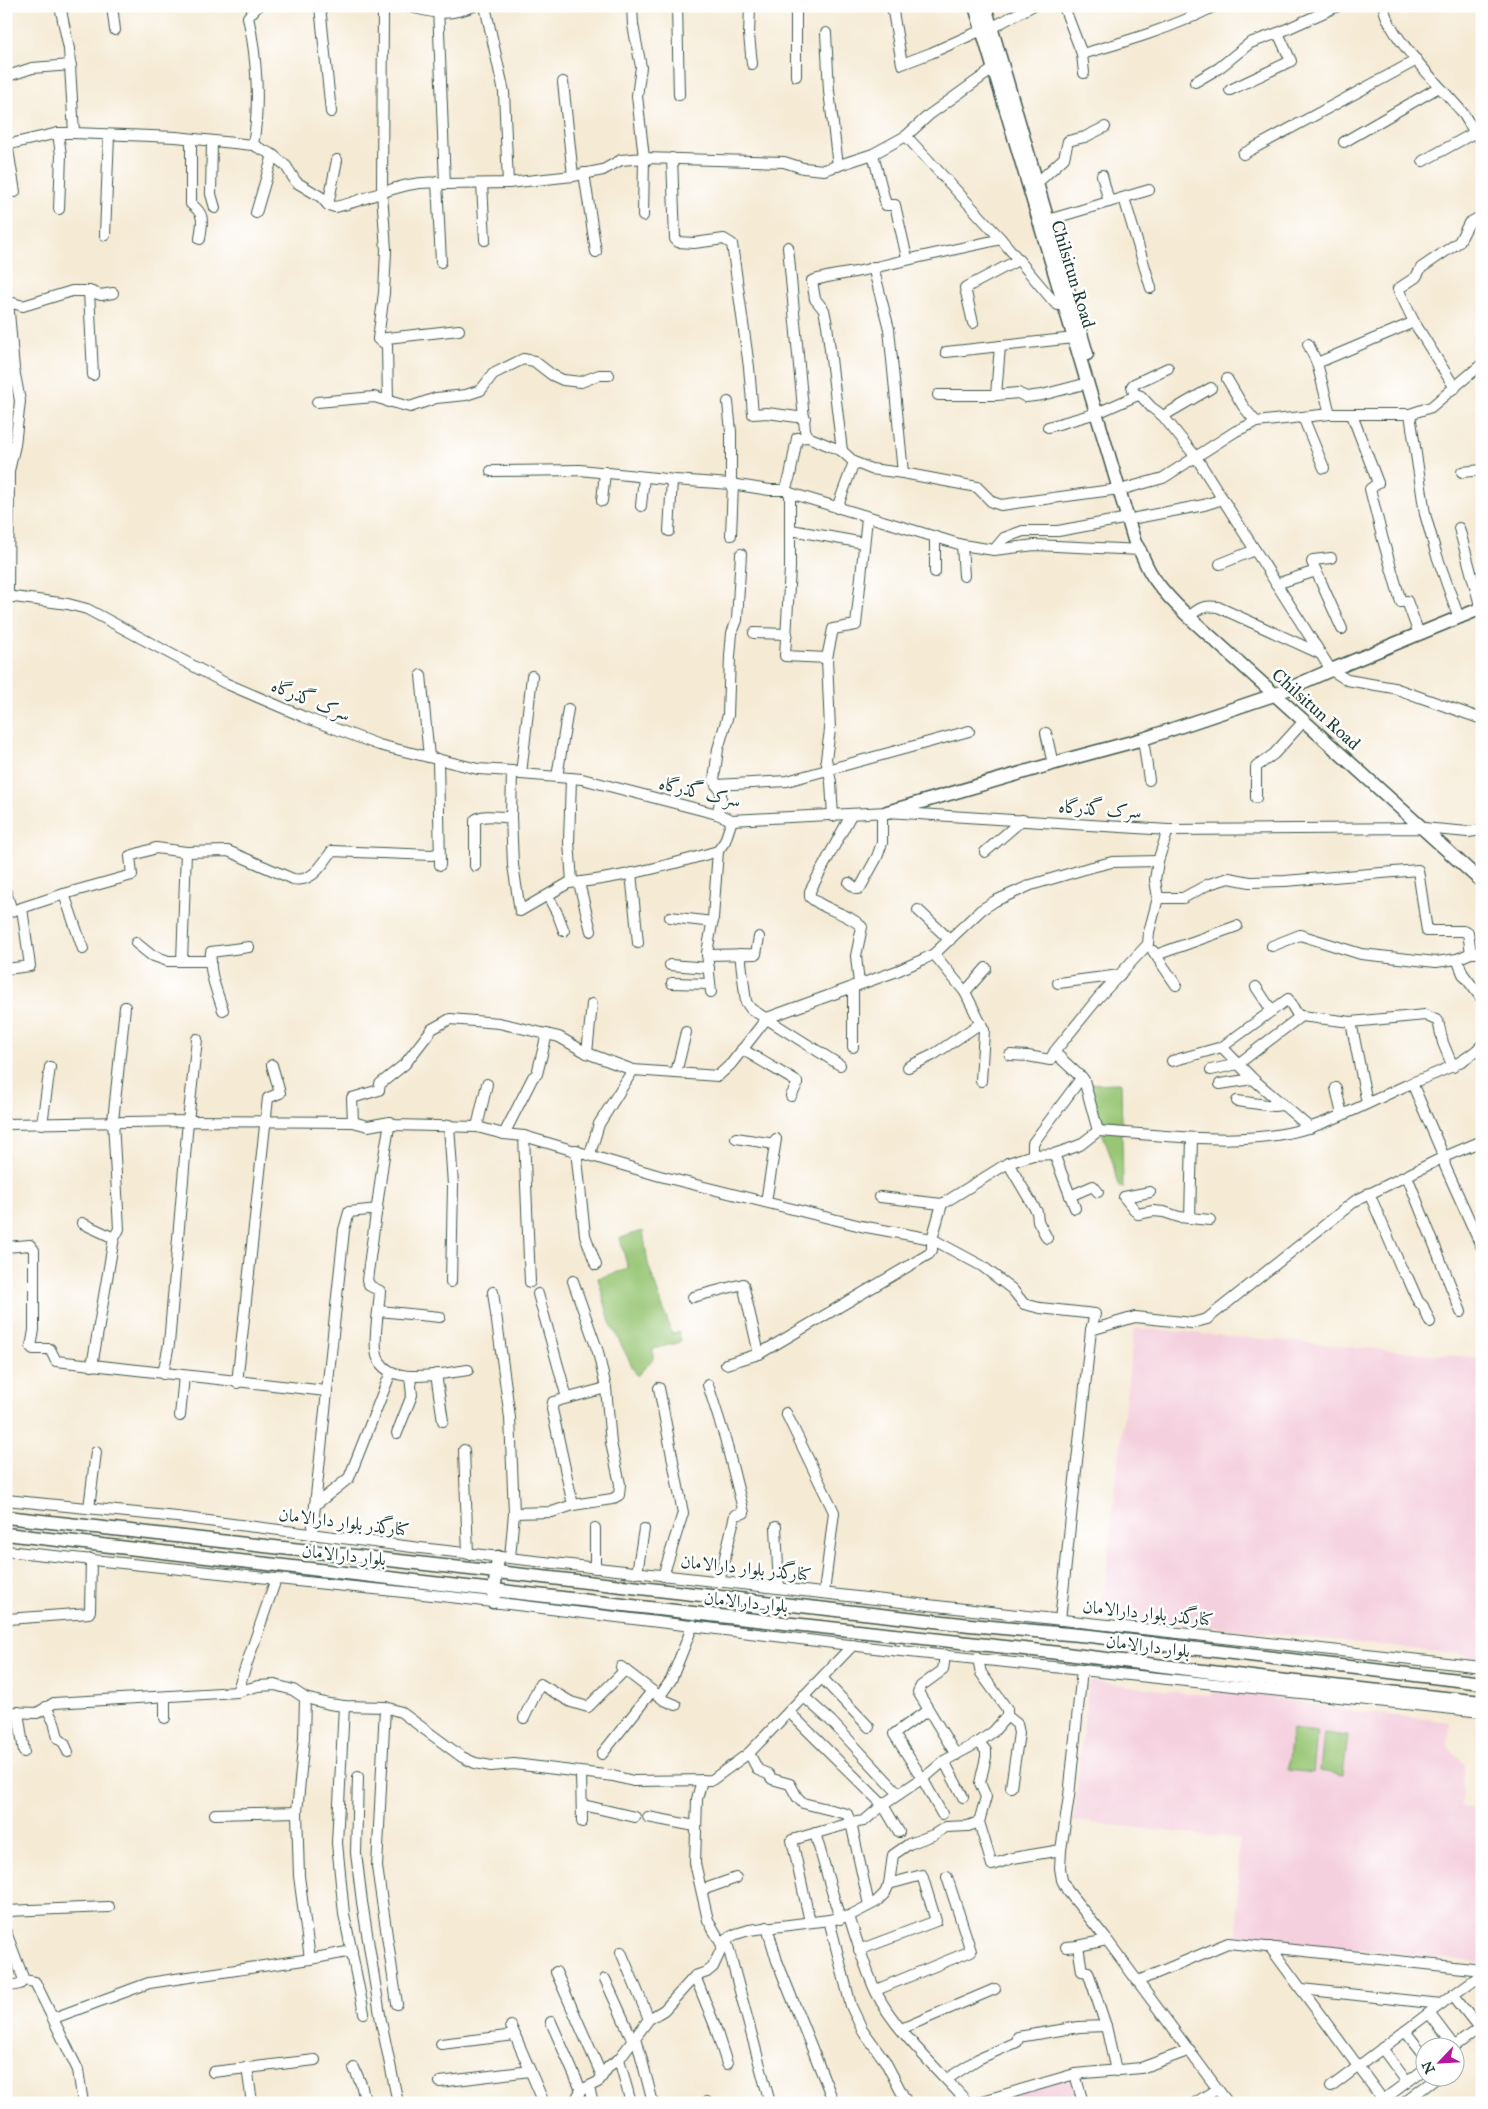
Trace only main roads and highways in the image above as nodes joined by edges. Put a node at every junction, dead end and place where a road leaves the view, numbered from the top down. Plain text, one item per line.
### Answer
1 (975, 6) edge
2 (984, 6) edge
3 (986, 29) junction
4 (1100, 411) junction
5 (1481, 608) edge
6 (1274, 696) junction
7 (885, 812) road end
8 (1482, 882) edge
9 (6, 1517) edge
10 (6, 1534) edge
11 (504, 1557) road end
12 (496, 1571) junction
13 (494, 1596) junction
14 (1482, 1683) edge
15 (1482, 1702) edge

1 - 3 main road, Chilsitun Road
2 - 3 main road, Chilsitun Road
3 - 4 main road, Chilsitun Road
3 - 4 main road, Chilsitun Road
4 - 6 main road, Chilsitun Road
5 - 6 main road
6 - 7 main road
6 - 8 main road, Chilsitun Road
9 - 12 main road, بلوار دارالامان
10 - 13 main road, بلوار دارالامان
11 - 12 main road
12 - 13 main road
12 - 14 main road, بلوار دارالامان
13 - 15 main road, بلوار دارالامان

